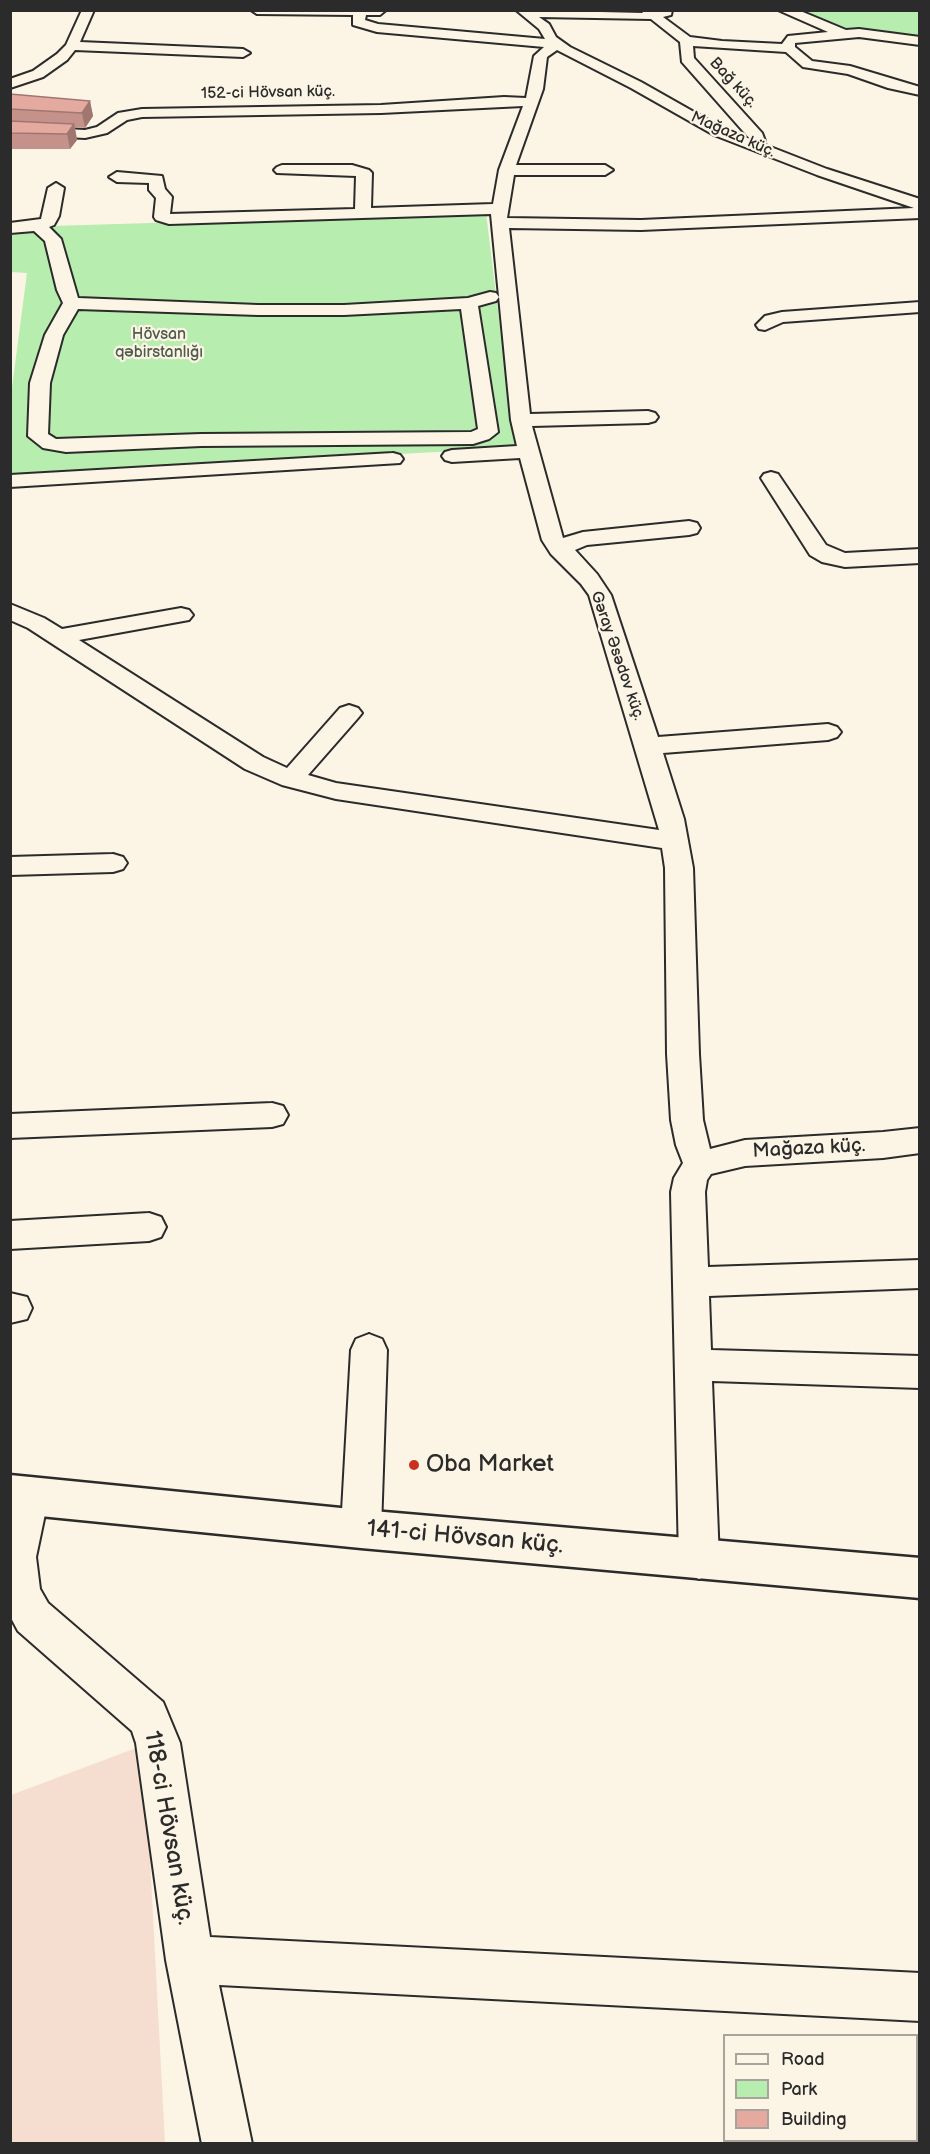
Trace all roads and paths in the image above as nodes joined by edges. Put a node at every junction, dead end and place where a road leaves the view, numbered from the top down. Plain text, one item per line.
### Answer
1 (88, 10) edge
2 (257, 10) edge
3 (390, 10) edge
4 (679, 10) edge
5 (783, 10) edge
6 (360, 12) edge
7 (524, 12) edge
8 (650, 13) edge
9 (847, 34) junction
10 (686, 40) junction
11 (555, 44) junction
12 (72, 45) junction
13 (916, 45) edge
14 (789, 48) junction
15 (243, 53) dead end
16 (10, 84) edge
17 (920, 91) edge
18 (531, 102) junction
19 (10, 130) edge
20 (752, 145) junction
21 (518, 157) junction
22 (282, 170) dead end
23 (605, 170) dead end
24 (117, 177) dead end
25 (364, 182) junction
26 (329, 186) dead end
27 (56, 188) dead end
28 (243, 198) dead end
29 (673, 204) dead end
30 (919, 206) edge
31 (363, 213) junction
32 (500, 216) junction
33 (238, 217) junction
34 (691, 223) junction
35 (38, 226) junction
36 (10, 228) edge
37 (708, 239) dead end
38 (508, 296) junction
39 (72, 303) junction
40 (469, 303) junction
41 (920, 307) edge
42 (765, 326) dead end
43 (648, 417) dead end
44 (521, 420) junction
45 (528, 451) junction
46 (771, 478) dead end
47 (10, 481) edge
48 (689, 528) dead end
49 (559, 549) junction
50 (920, 556) edge
51 (10, 611) edge
52 (181, 615) dead end
53 (58, 637) junction
54 (349, 713) dead end
55 (828, 732) dead end
56 (647, 746) junction
57 (291, 779) junction
58 (675, 841) junction
59 (114, 863) dead end
60 (10, 866) edge
61 (273, 1115) dead end
62 (10, 1126) edge
63 (920, 1140) edge
64 (700, 1164) junction
65 (149, 1227) dead end
66 (10, 1235) edge
67 (920, 1274) edge
68 (690, 1282) junction
69 (369, 1350) dead end
70 (693, 1365) junction
71 (920, 1372) edge
72 (20, 1495) edge
73 (361, 1529) junction
74 (699, 1560) junction
75 (920, 1578) edge
76 (190, 1960) junction
77 (920, 1997) edge
78 (227, 2144) edge

1 - 12 street
2 - 6 street
3 - 6 street
4 - 8 street
5 - 9 street
6 - 11 street
7 - 8 street
7 - 11 street
8 - 10 street
9 - 13 street
9 - 14 street
10 - 14 street
10 - 20 street, Bağ küç.
11 - 18 street, Gəray Əsədov küç.
11 - 20 street, Mağaza küç.
12 - 15 street
12 - 16 street
14 - 17 street
18 - 19 street, 152-ci Hövsan küç.
18 - 21 street, Gəray Əsədov küç.
20 - 30 street, Mağaza küç.
21 - 23 street
21 - 32 street, Gəray Əsədov küç.
22 - 25 street
24 - 33 street
25 - 26 street
25 - 31 street
27 - 35 street
28 - 33 street
29 - 34 street
30 - 34 street
31 - 32 street
31 - 33 street
32 - 34 street
32 - 38 street, Gəray Əsədov küç.
34 - 37 street
35 - 36 street
35 - 39 street
38 - 40 street
38 - 44 street, Gəray Əsədov küç.
39 - 40 street
39 - 40 street
41 - 42 street
43 - 44 street
44 - 45 street, Gəray Əsədov küç.
45 - 47 street
45 - 49 street, Gəray Əsədov küç.
46 - 50 street
48 - 49 street
49 - 56 street, Gəray Əsədov küç.
51 - 53 street
52 - 53 street
53 - 57 street
54 - 57 street
55 - 56 street
56 - 58 street, Gəray Əsədov küç.
57 - 58 street
58 - 64 street, Gəray Əsədov küç.
59 - 60 street
61 - 62 street
63 - 64 street, Mağaza küç.
64 - 68 street
65 - 66 street
67 - 68 street
68 - 70 street
69 - 73 street
70 - 71 street
70 - 74 street
72 - 73 main road, 141-ci Hövsan küç.
72 - 76 street, 118-ci Hövsan küç.
73 - 74 main road, 141-ci Hövsan küç.
74 - 75 main road, 141-ci Hövsan küç.
76 - 77 street
76 - 78 street, 118-ci Hövsan küç.

